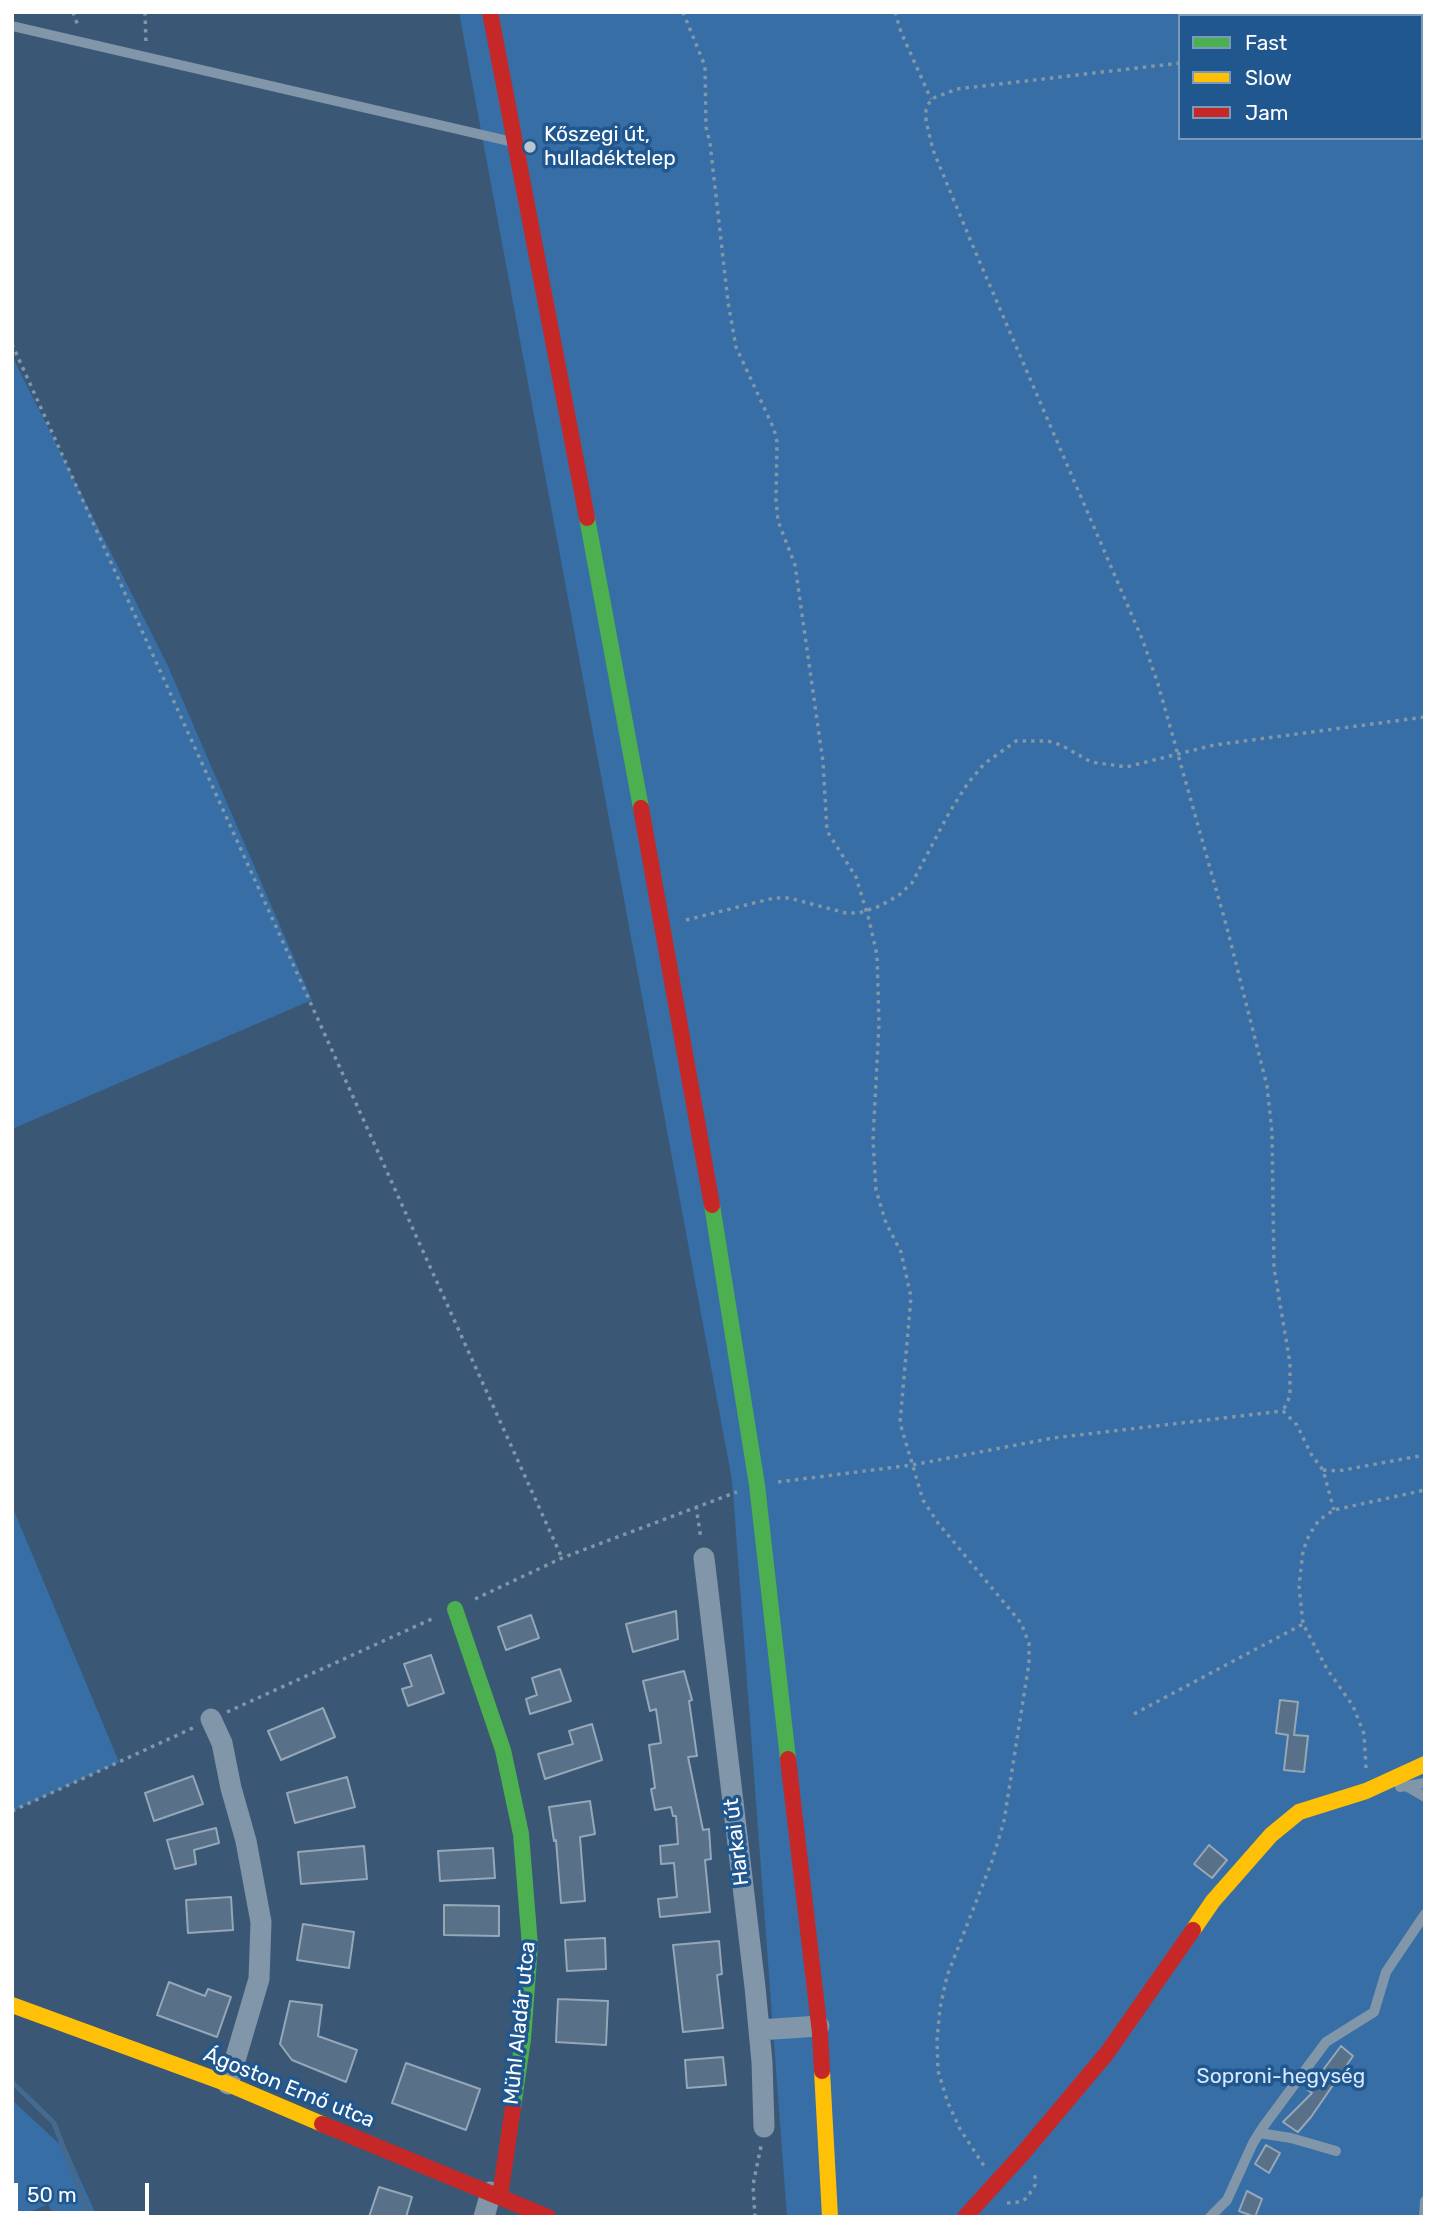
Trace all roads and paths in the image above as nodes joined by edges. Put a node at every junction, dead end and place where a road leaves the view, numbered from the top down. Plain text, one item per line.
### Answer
1 (145, 12) edge
2 (490, 12) edge
3 (683, 12) edge
4 (895, 12) edge
5 (12, 26) edge
6 (145, 57) junction
7 (1178, 63) edge
8 (931, 99) junction
9 (516, 143) junction
10 (12, 344) edge
11 (1425, 717) edge
12 (1178, 754) junction
13 (867, 911) junction
14 (663, 925) junction
15 (1283, 1410) junction
16 (1425, 1455) edge
17 (912, 1465) junction
18 (1323, 1471) junction
19 (757, 1485) junction
20 (1425, 1490) edge
21 (695, 1506) junction
22 (1334, 1510) junction
23 (562, 1558) junction
24 (704, 1558) joint
25 (455, 1609) junction
26 (1303, 1623) junction
27 (1134, 1714) dead end
28 (211, 1719) junction
29 (1425, 1763) edge
30 (1425, 1783) edge
31 (1406, 1786) junction
32 (1366, 1791) junction
33 (1425, 1797) edge
34 (12, 1811) edge
35 (1425, 1914) edge
36 (12, 2005) edge
37 (819, 2026) junction
38 (759, 2030) junction
39 (228, 2084) junction
40 (764, 2127) joint
41 (1259, 2133) junction
42 (1336, 2151) dead end
43 (995, 2182) junction
44 (495, 2194) junction
45 (1425, 2201) edge
46 (484, 2217) edge
47 (548, 2217) edge
48 (755, 2217) edge
49 (830, 2217) edge
50 (965, 2217) edge
51 (1210, 2217) edge
52 (1423, 2217) edge

1 - 6 path
2 - 9 main road
3 - 13 path
4 - 8 path
5 - 6 lane
6 - 9 lane
7 - 8 path
8 - 12 path
9 - 14 main road
10 - 23 path
11 - 12 path
12 - 13 path
12 - 15 path
13 - 14 path
13 - 17 path
14 - 19 main road
15 - 17 path
15 - 18 path
16 - 18 path
17 - 19 path
17 - 43 path
18 - 22 path
19 - 21 path
19 - 37 main road
20 - 22 path
21 - 23 path
21 - 24 path
22 - 26 path
23 - 25 path
24 - 38 street, Harkai út
25 - 28 path
25 - 44 main road, Mühl Aladár utca
26 - 27 path
26 - 32 path
28 - 34 path
28 - 39 street
29 - 32 main road
30 - 31 lane
31 - 32 lane
31 - 33 lane
32 - 43 main road
35 - 41 lane
36 - 39 main road, Ágoston Ernő utca
37 - 38 street
37 - 49 main road
38 - 40 street, Harkai út
39 - 44 main road, Ágoston Ernő utca
40 - 48 path
41 - 42 lane
41 - 51 lane
43 - 50 main road
44 - 46 street, Mühl Aladár utca
44 - 47 main road, Ágoston Ernő utca
45 - 52 lane

